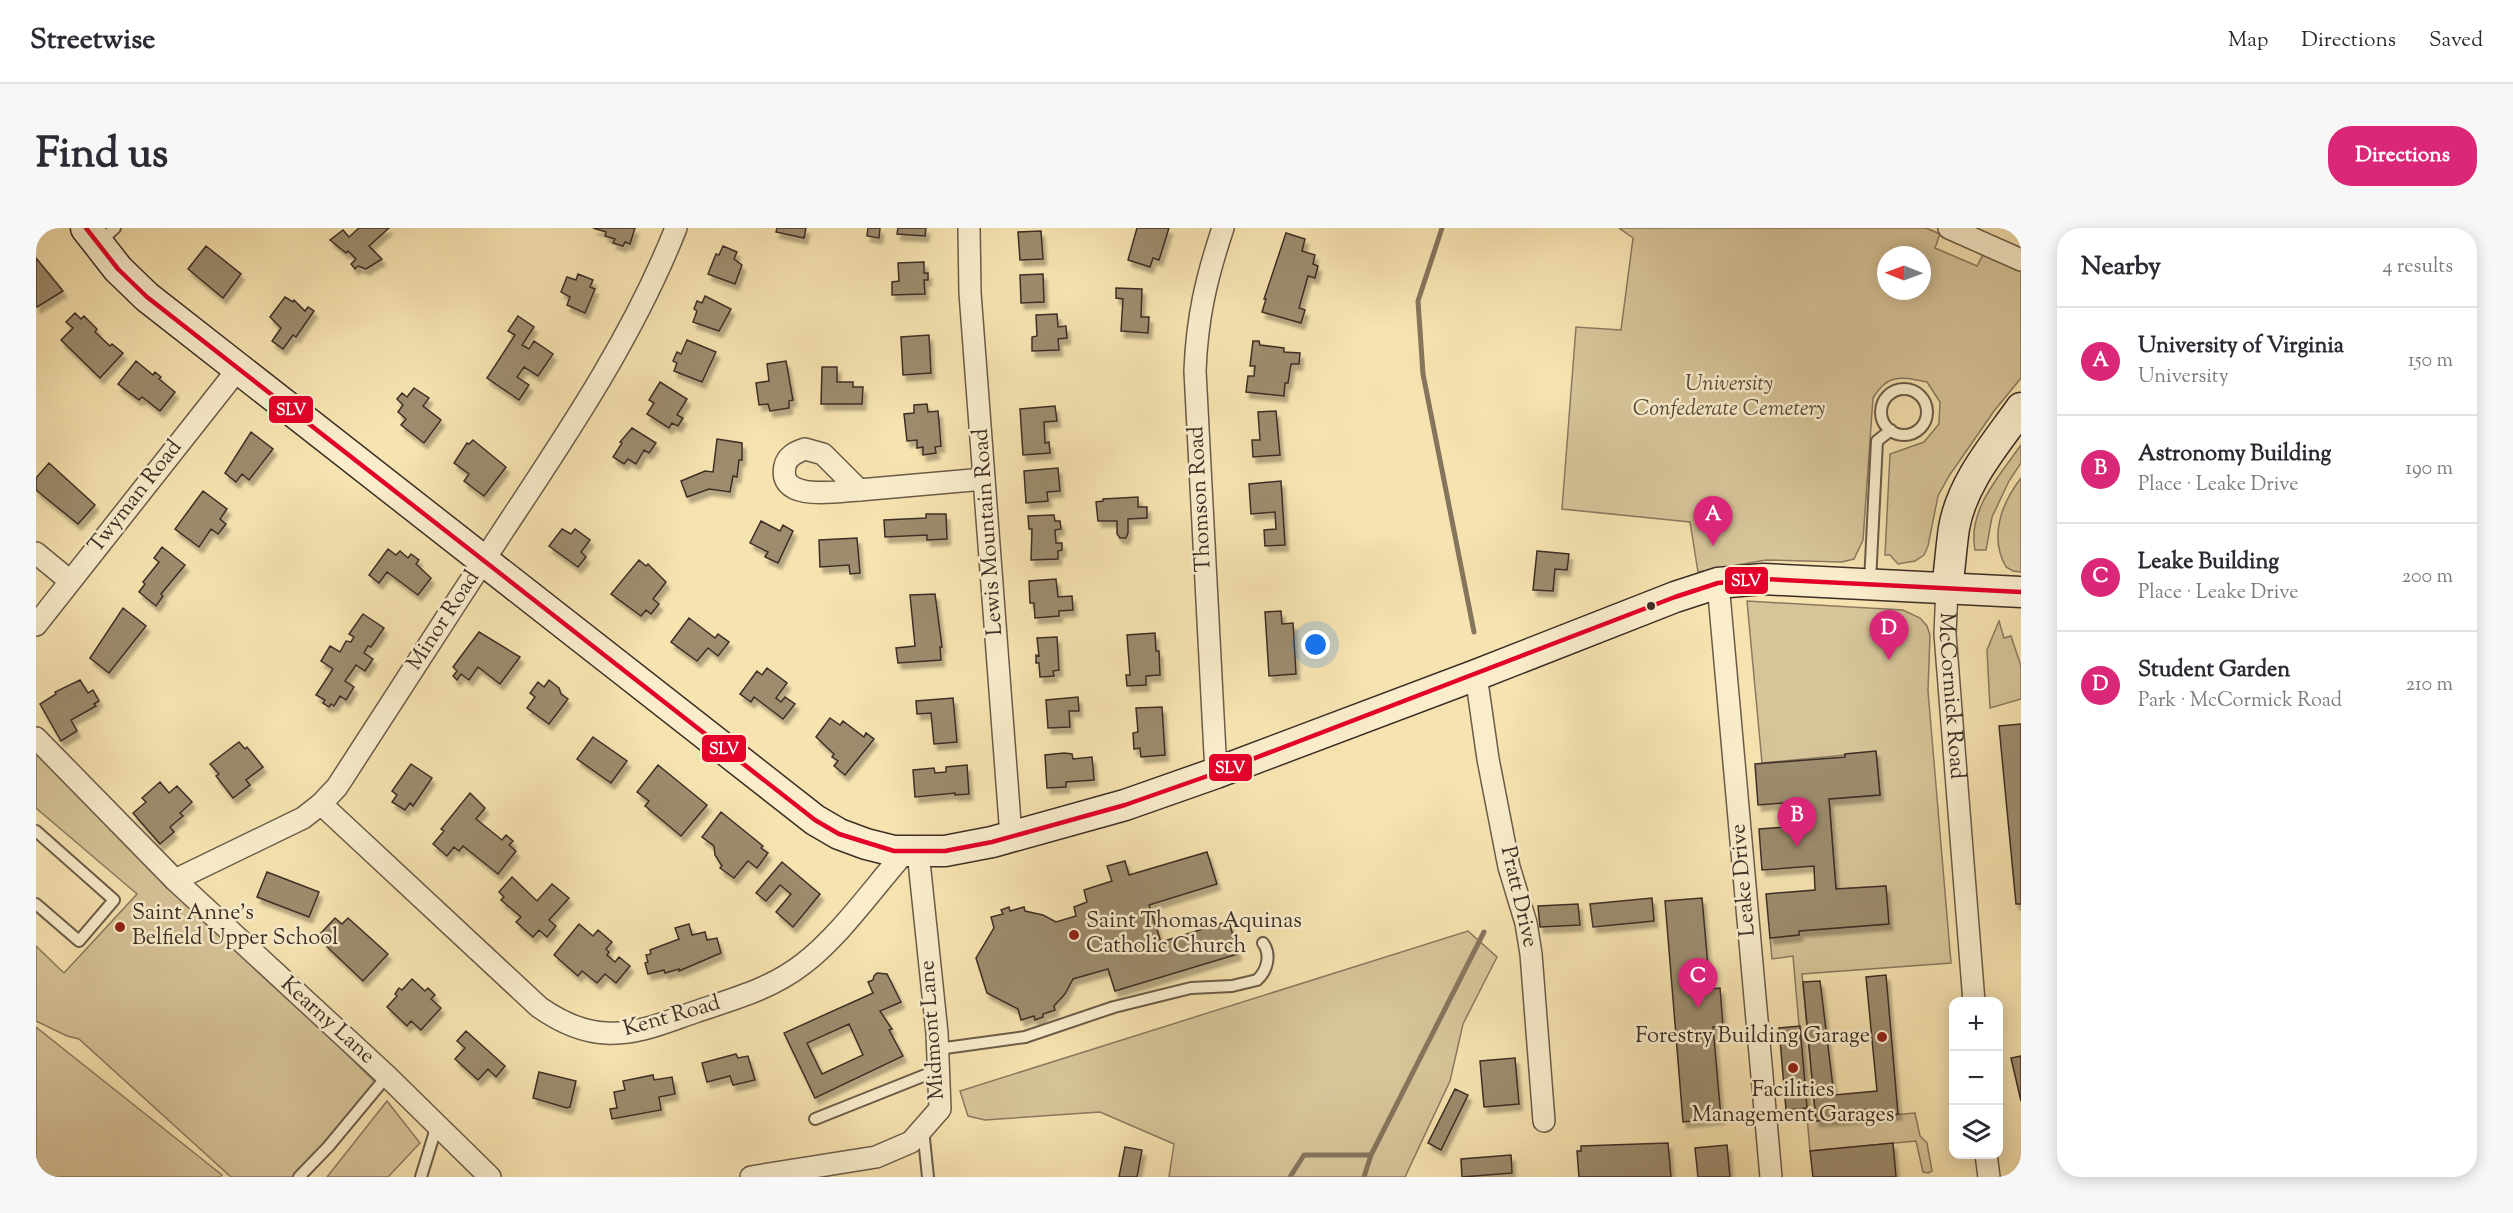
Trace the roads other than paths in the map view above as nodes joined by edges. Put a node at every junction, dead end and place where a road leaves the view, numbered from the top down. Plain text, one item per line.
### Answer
1 (676, 228) edge
2 (969, 228) edge
3 (1223, 228) edge
4 (1949, 228) edge
5 (100, 233) edge
6 (2021, 260) edge
7 (238, 369) junction
8 (2021, 408) edge
9 (1891, 430) junction
10 (984, 479) junction
11 (859, 490) dead end
12 (36, 553) edge
13 (483, 561) junction
14 (70, 581) junction
15 (1718, 583) junction
16 (1870, 584) junction
17 (1947, 588) junction
18 (2021, 592) edge
19 (36, 625) edge
20 (1476, 675) junction
21 (36, 738) edge
22 (1216, 773) junction
23 (321, 804) junction
24 (36, 831) edge
25 (1011, 836) junction
26 (911, 852) junction
27 (175, 880) junction
28 (36, 904) edge
29 (1263, 943) dead end
30 (1974, 997) edge
31 (938, 1048) junction
32 (938, 1070) junction
33 (387, 1076) junction
34 (815, 1119) dead end
35 (1544, 1121) dead end
36 (437, 1125) junction
37 (923, 1129) junction
38 (1987, 1159) edge
39 (762, 1176) edge
40 (299, 1177) edge
41 (421, 1177) edge
42 (490, 1177) edge
43 (928, 1177) edge
44 (1771, 1177) edge
45 (1989, 1177) edge

1 - 13 street, Minor Road
2 - 10 street, Lewis Mountain Road
3 - 22 street, Thomson Road
4 - 6 street
5 - 7 main road
7 - 13 main road
7 - 14 street, Twyman Road
8 - 17 main road, McCormick Road
9 - 9 lane
9 - 16 lane
10 - 11 street
10 - 25 street, Lewis Mountain Road
12 - 14 street
13 - 23 street, Minor Road
13 - 26 main road
14 - 19 street, Twyman Road
15 - 16 main road
15 - 20 main road
15 - 44 street, Leake Drive
16 - 17 main road
17 - 18 main road
17 - 30 street, McCormick Road
20 - 22 main road
20 - 35 street, Pratt Drive
21 - 27 street, Kearny Lane
22 - 25 main road
23 - 26 street, Kent Road
23 - 27 street, Minor Road
24 - 28 lane
25 - 26 main road
26 - 31 street, Midmont Lane
27 - 33 street, Kearny Lane
29 - 31 lane
31 - 32 street, Midmont Lane
32 - 34 lane
32 - 37 street, Midmont Lane
33 - 36 street, Kearny Lane
33 - 40 lane
36 - 41 lane
36 - 42 street, Kearny Lane
37 - 39 street, Midmont Lane
37 - 43 lane
38 - 45 street

